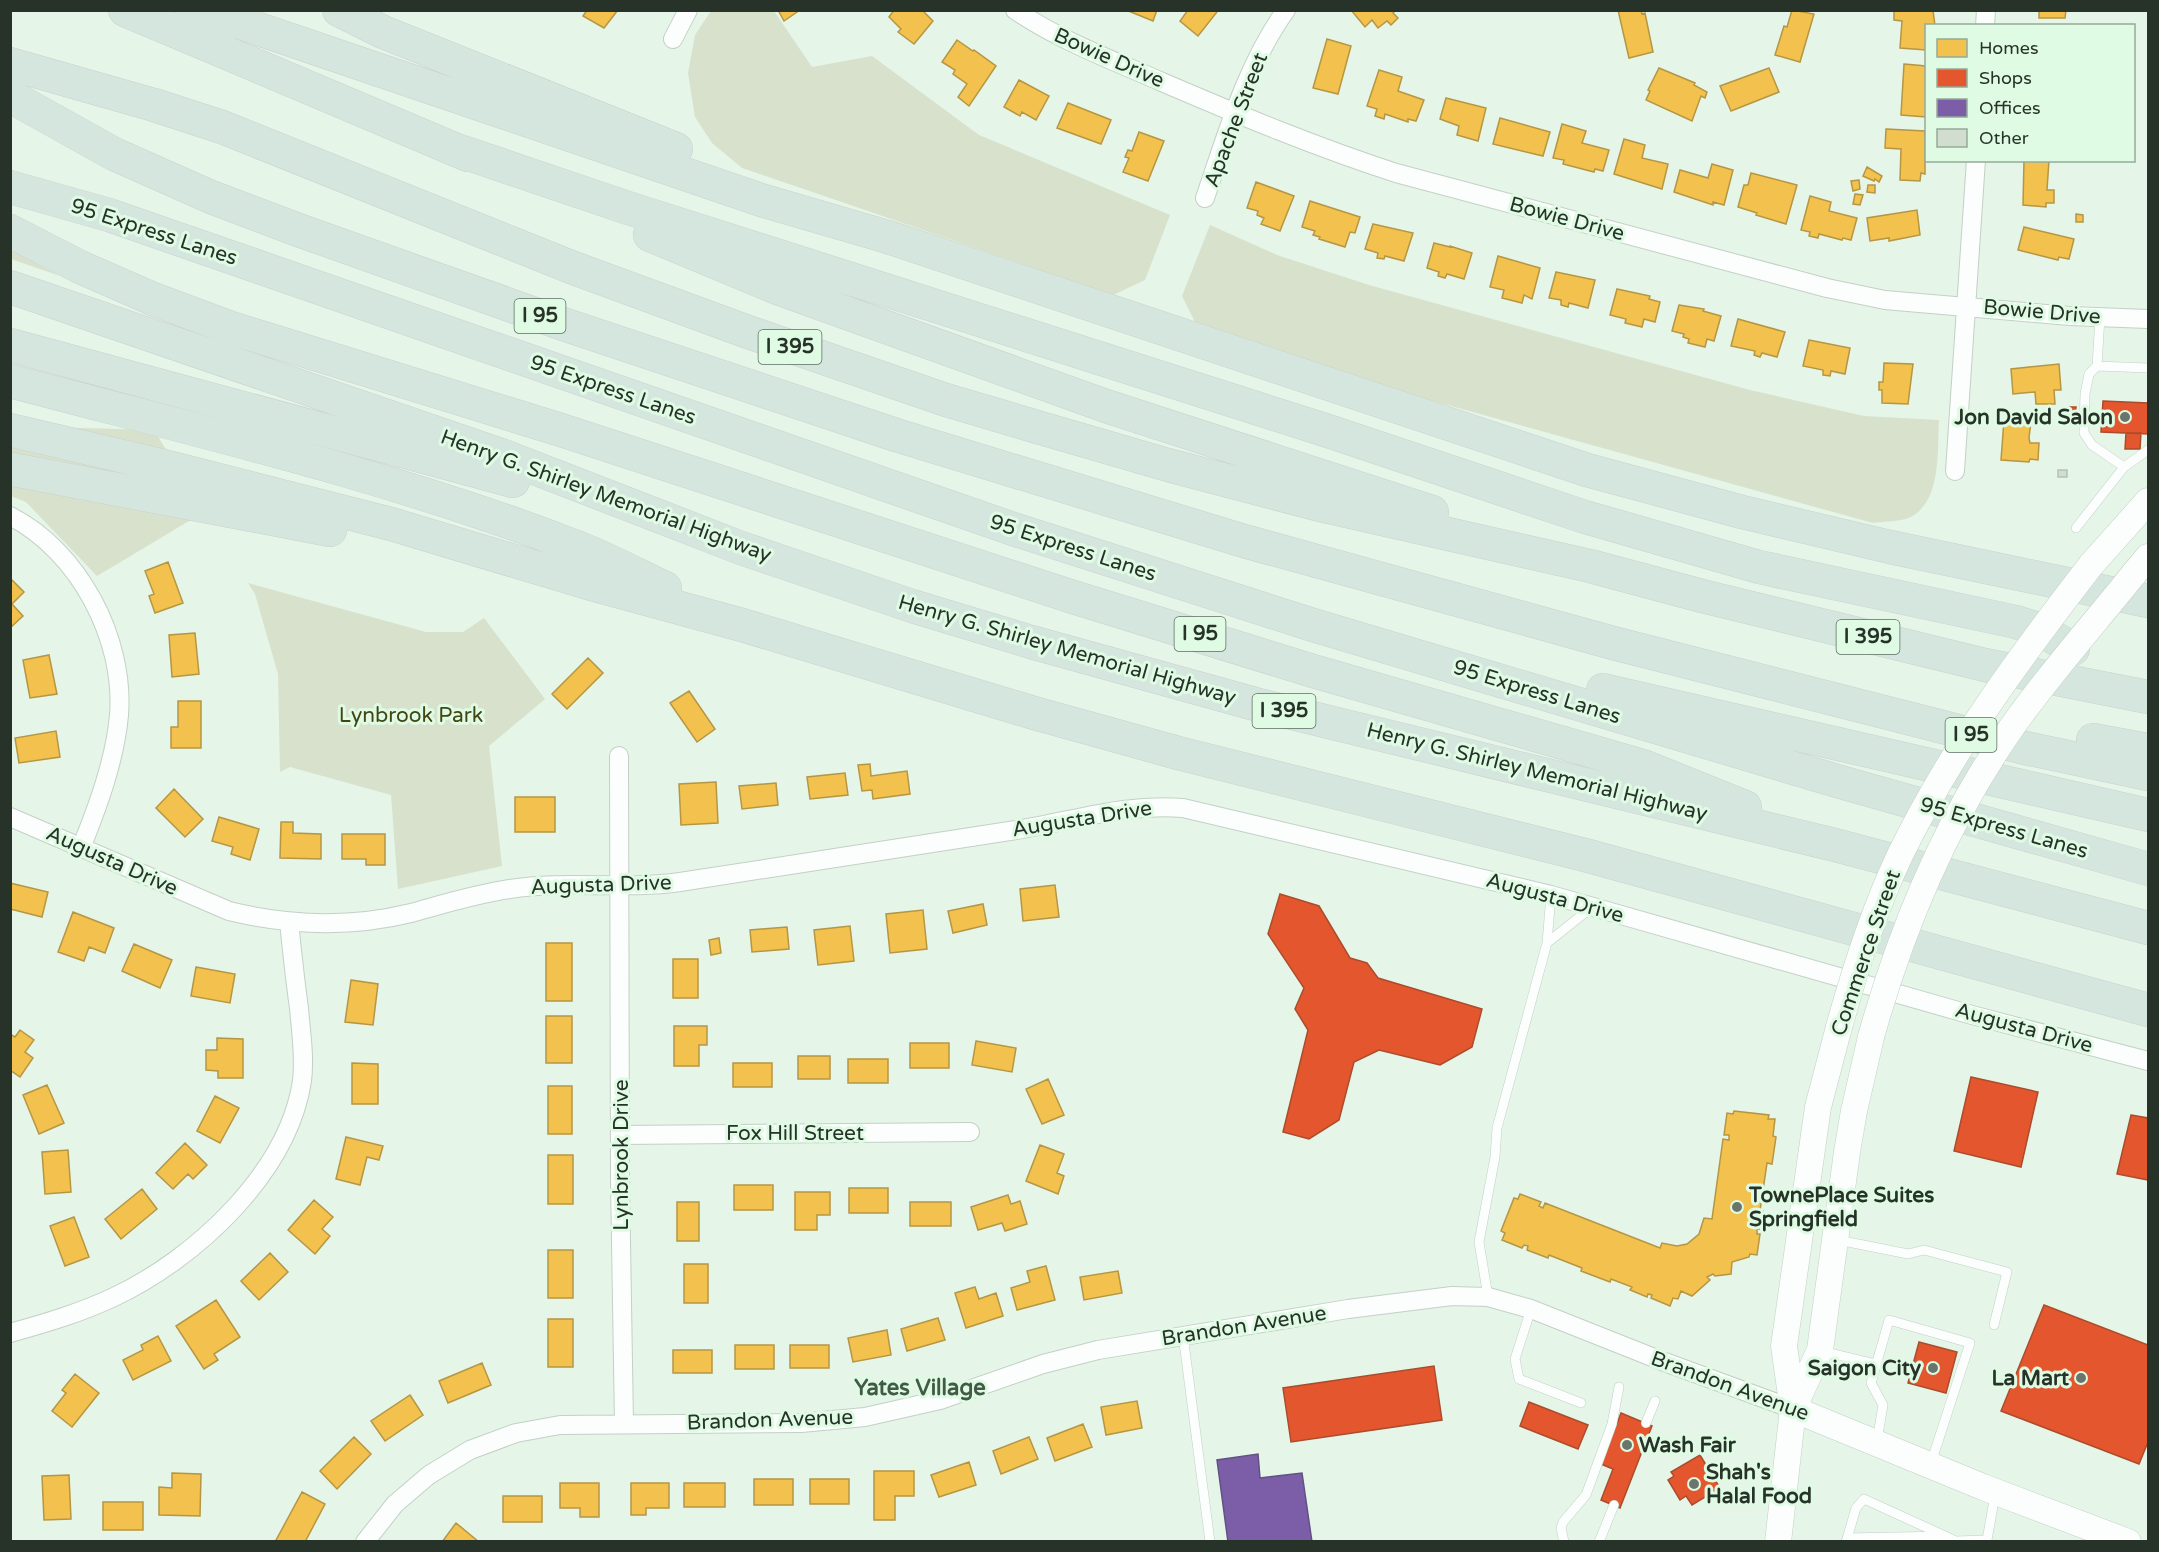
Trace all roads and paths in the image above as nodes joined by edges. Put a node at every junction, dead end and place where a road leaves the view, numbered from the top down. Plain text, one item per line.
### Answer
1 (125, 10) edge
2 (191, 10) edge
3 (318, 10) edge
4 (339, 10) edge
5 (688, 10) edge
6 (1014, 10) edge
7 (1286, 10) edge
8 (383, 32) junction
9 (673, 39) dead end
10 (10, 64) edge
11 (10, 96) edge
12 (1234, 113) junction
13 (448, 147) junction
14 (1976, 162) edge
15 (10, 187) edge
16 (1205, 198) dead end
17 (10, 231) edge
18 (888, 237) junction
19 (10, 287) edge
20 (1966, 306) junction
21 (2100, 317) junction
22 (2148, 319) edge
23 (10, 345) edge
24 (2097, 366) junction
25 (2148, 368) edge
26 (10, 381) edge
27 (10, 430) edge
28 (2148, 450) edge
29 (2124, 467) junction
30 (10, 469) edge
31 (1955, 471) dead end
32 (2148, 501) edge
33 (10, 516) edge
34 (2076, 528) dead end
35 (741, 548) junction
36 (1590, 566) junction
37 (2143, 578) edge
38 (588, 583) junction
39 (742, 625) junction
40 (1313, 625) junction
41 (2041, 630) junction
42 (2073, 649) junction
43 (1796, 690) junction
44 (2148, 697) edge
45 (2148, 750) edge
46 (619, 756) dead end
47 (2148, 774) edge
48 (2073, 798) junction
49 (2148, 815) edge
50 (10, 817) edge
51 (2148, 822) edge
52 (1835, 845) junction
53 (81, 848) junction
54 (2148, 870) edge
55 (620, 885) junction
56 (1551, 895) junction
57 (1592, 907) junction
58 (289, 922) junction
59 (2148, 928) edge
60 (1547, 943) junction
61 (2148, 1010) edge
62 (2148, 1061) edge
63 (970, 1132) dead end
64 (621, 1135) junction
65 (1836, 1240) junction
66 (1488, 1297) junction
67 (1531, 1310) junction
68 (1994, 1325) dead end
69 (10, 1333) edge
70 (1183, 1335) junction
71 (1820, 1350) junction
72 (1876, 1364) junction
73 (1619, 1387) dead end
74 (1655, 1401) dead end
75 (1581, 1403) dead end
76 (1793, 1409) junction
77 (1646, 1423) dead end
78 (624, 1424) junction
79 (1876, 1443) junction
80 (1931, 1466) junction
81 (1995, 1492) junction
82 (1614, 1505) dead end
83 (1947, 1536) junction
84 (1847, 1540) edge
85 (1987, 1541) edge
86 (365, 1542) edge
87 (1210, 1542) edge
88 (1564, 1542) edge
89 (1599, 1542) edge
90 (1778, 1542) edge
91 (2128, 1542) edge

1 - 13 highway
2 - 18 highway
3 - 8 highway
4 - 8 highway
5 - 9 street
6 - 12 street, Bowie Drive
7 - 12 street, Apache Street
8 - 18 highway
10 - 36 highway, I 395
11 - 43 highway, I 95
12 - 16 street, Apache Street
12 - 20 street, Bowie Drive
13 - 36 highway
13 - 41 highway
14 - 20 street
15 - 40 highway, 95 Express Lanes
17 - 52 highway, I 95
18 - 37 highway
19 - 35 highway, Henry G. Shirley Memorial Highway / I 395
20 - 21 street, Bowie Drive
20 - 31 street
21 - 22 street, Bowie Drive
21 - 24 lane
23 - 35 highway
24 - 25 lane
24 - 29 lane
26 - 39 highway
27 - 38 highway
28 - 29 lane
29 - 34 lane
30 - 38 highway
32 - 41 main road, Commerce Street, bridge
33 - 53 street
35 - 52 highway, Henry G. Shirley Memorial Highway / I 395
36 - 44 highway, I 395
37 - 42 main road, Commerce Street, bridge
38 - 39 highway
39 - 61 highway
40 - 48 highway
40 - 54 highway, 95 Express Lanes
41 - 42 highway
41 - 76 main road, Commerce Street, bridge
42 - 65 main road, Commerce Street, bridge
43 - 45 highway
43 - 47 highway, I 95
46 - 55 street, Lynbrook Drive
48 - 49 highway
48 - 51 highway
50 - 53 street, Augusta Drive
52 - 59 highway, Henry G. Shirley Memorial Highway / I 95
53 - 58 street, Augusta Drive
55 - 56 street, Augusta Drive
55 - 58 street, Augusta Drive
55 - 64 street, Lynbrook Drive
56 - 57 street, Augusta Drive
56 - 60 lane
57 - 60 lane
57 - 62 street, Augusta Drive
58 - 69 street
60 - 66 lane
63 - 64 street, Fox Hill Street
64 - 78 street, Lynbrook Drive
65 - 68 lane
65 - 71 main road, Commerce Street
66 - 67 street, Brandon Avenue
66 - 70 street, Brandon Avenue
67 - 75 lane
67 - 76 street, Brandon Avenue
70 - 78 street, Brandon Avenue
70 - 87 lane
71 - 72 lane
71 - 76 main road, Commerce Street
72 - 79 lane
72 - 80 lane
73 - 88 lane
74 - 77 lane
76 - 79 main road, Brandon Avenue
76 - 90 main road, Commerce Street
78 - 86 street, Brandon Avenue
79 - 80 main road, Brandon Avenue
80 - 81 main road, Brandon Avenue
81 - 85 lane
81 - 91 main road, Brandon Avenue
82 - 89 lane
83 - 84 lane
83 - 84 lane
83 - 85 lane

